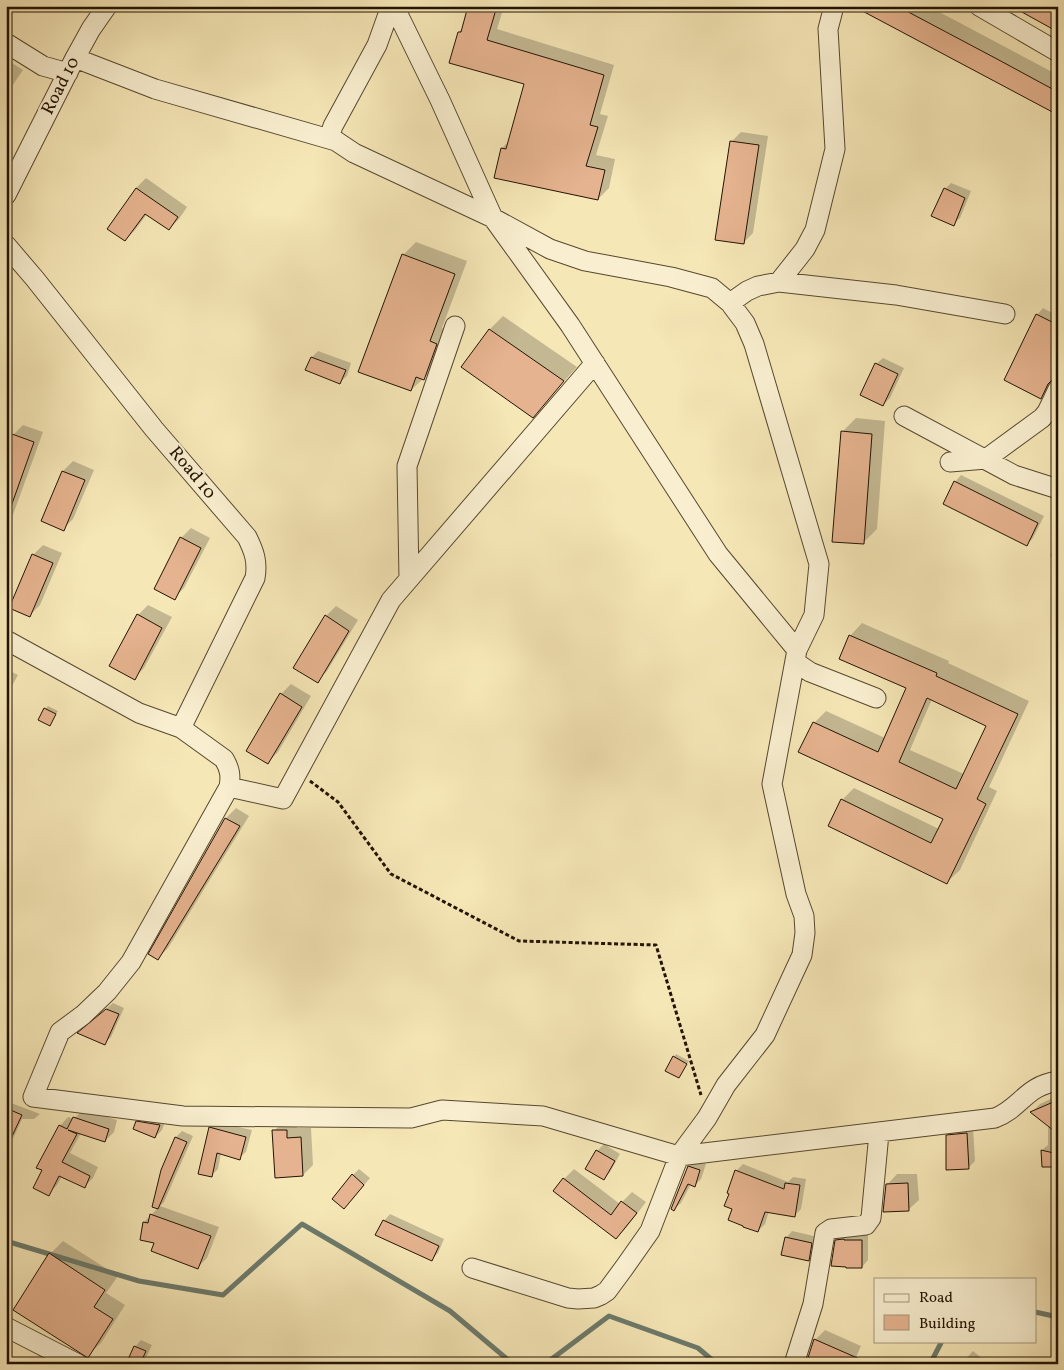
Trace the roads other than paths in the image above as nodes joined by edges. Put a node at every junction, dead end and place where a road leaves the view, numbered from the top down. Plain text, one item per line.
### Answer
1 (107, 6) edge
2 (392, 6) edge
3 (834, 6) edge
4 (979, 6) edge
5 (6, 43) edge
6 (1058, 52) edge
7 (71, 66) junction
8 (336, 141) junction
9 (6, 195) edge
10 (493, 218) junction
11 (6, 245) edge
12 (779, 282) junction
13 (730, 303) junction
14 (1005, 314) dead end
15 (455, 326) dead end
16 (594, 363) junction
17 (1058, 389) edge
18 (904, 416) dead end
19 (986, 459) junction
20 (950, 462) dead end
21 (1058, 489) edge
22 (409, 579) junction
23 (6, 640) edge
24 (796, 656) junction
25 (876, 698) dead end
26 (181, 728) junction
27 (229, 787) junction
28 (1058, 1081) edge
29 (879, 1133) junction
30 (679, 1156) junction
31 (472, 1268) dead end
32 (6, 1327) edge
33 (78, 1364) edge
34 (794, 1364) edge

1 - 7 street, Road 10
2 - 8 street
2 - 10 street
3 - 12 street
4 - 6 street
5 - 7 street
7 - 8 street
7 - 9 street, Road 10
8 - 10 street
10 - 13 street
10 - 16 street
11 - 26 street, Road 10
12 - 13 street
12 - 14 street
13 - 24 street
15 - 22 street
16 - 22 street
16 - 24 street
17 - 19 street
18 - 19 street
19 - 20 street
19 - 21 street
22 - 27 street
23 - 26 street
24 - 25 street
24 - 30 street
26 - 27 street
27 - 30 street
28 - 29 street
29 - 30 street
29 - 34 street
30 - 31 street
32 - 33 street

